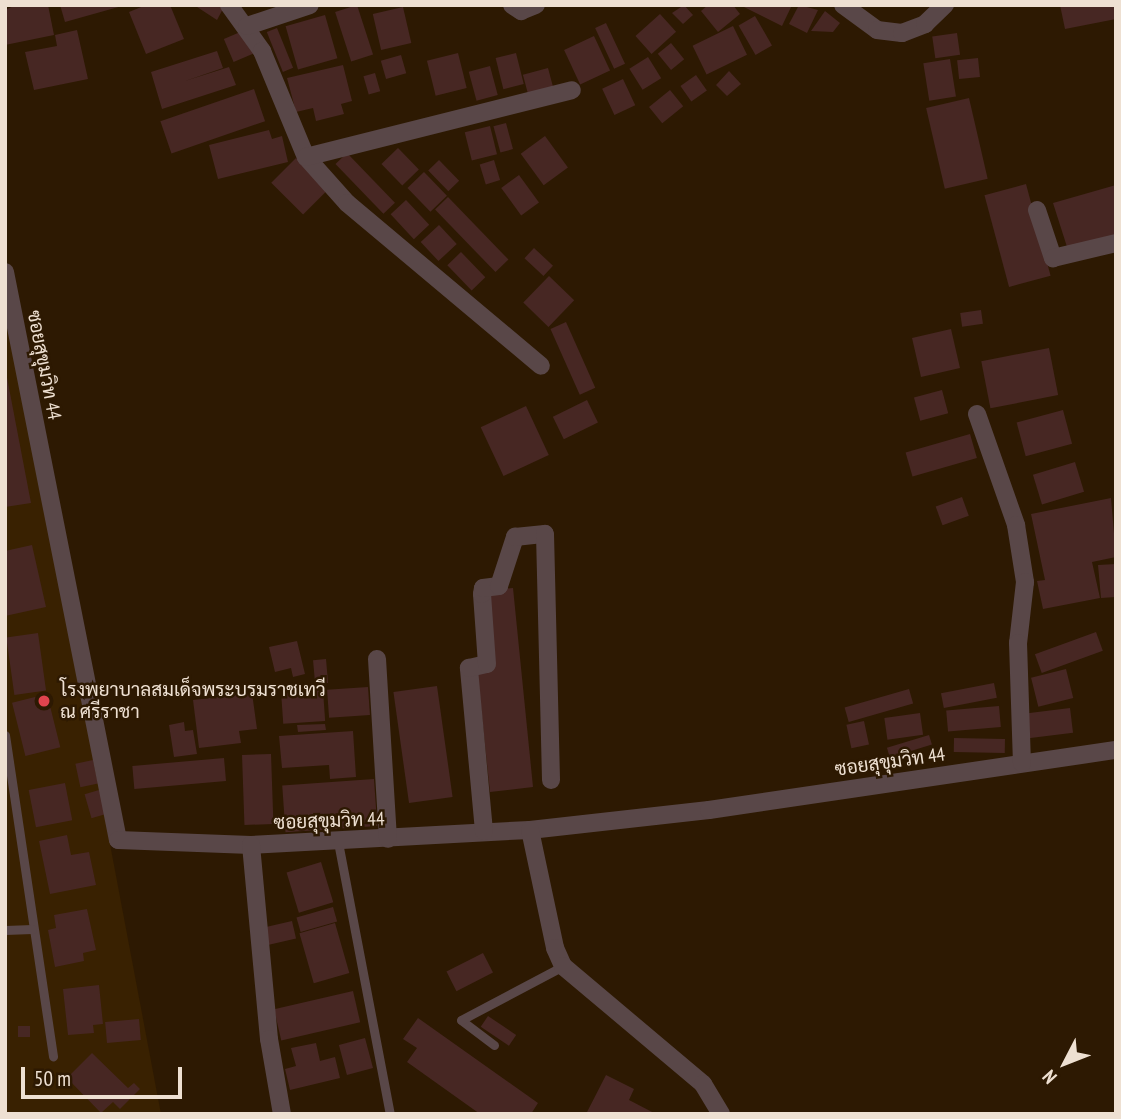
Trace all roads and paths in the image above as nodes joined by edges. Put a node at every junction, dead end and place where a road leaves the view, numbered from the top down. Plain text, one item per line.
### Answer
1 (229, 5) edge
2 (310, 5) edge
3 (512, 5) edge
4 (536, 5) edge
5 (844, 5) edge
6 (945, 5) edge
7 (247, 26) junction
8 (572, 90) dead end
9 (306, 158) junction
10 (1037, 210) dead end
11 (1116, 243) edge
12 (5, 272) edge
13 (541, 366) dead end
14 (976, 415) dead end
15 (377, 659) dead end
16 (5, 735) edge
17 (1116, 750) edge
18 (1022, 763) junction
19 (551, 780) dead end
20 (530, 830) junction
21 (484, 831) junction
22 (388, 839) junction
23 (338, 842) junction
24 (251, 845) junction
25 (32, 929) junction
26 (5, 930) edge
27 (563, 966) junction
28 (494, 1045) dead end
29 (53, 1056) dead end
30 (282, 1114) edge
31 (390, 1114) edge
32 (721, 1114) edge

1 - 7 street
2 - 7 street
3 - 4 street
5 - 6 street
7 - 9 street
8 - 9 street
9 - 13 street
10 - 11 street
12 - 24 street, ซอยสุขุมวิท 44
14 - 18 street
15 - 22 street
16 - 25 lane
17 - 18 street, ซอยสุขุมวิท 44
18 - 20 street, ซอยสุขุมวิท 44
19 - 21 street
20 - 21 street, ซอยสุขุมวิท 44
20 - 27 street
21 - 22 street, ซอยสุขุมวิท 44
22 - 23 street, ซอยสุขุมวิท 44
23 - 24 street, ซอยสุขุมวิท 44
23 - 31 lane
24 - 30 street
25 - 26 lane
25 - 29 lane
27 - 28 lane
27 - 32 street

